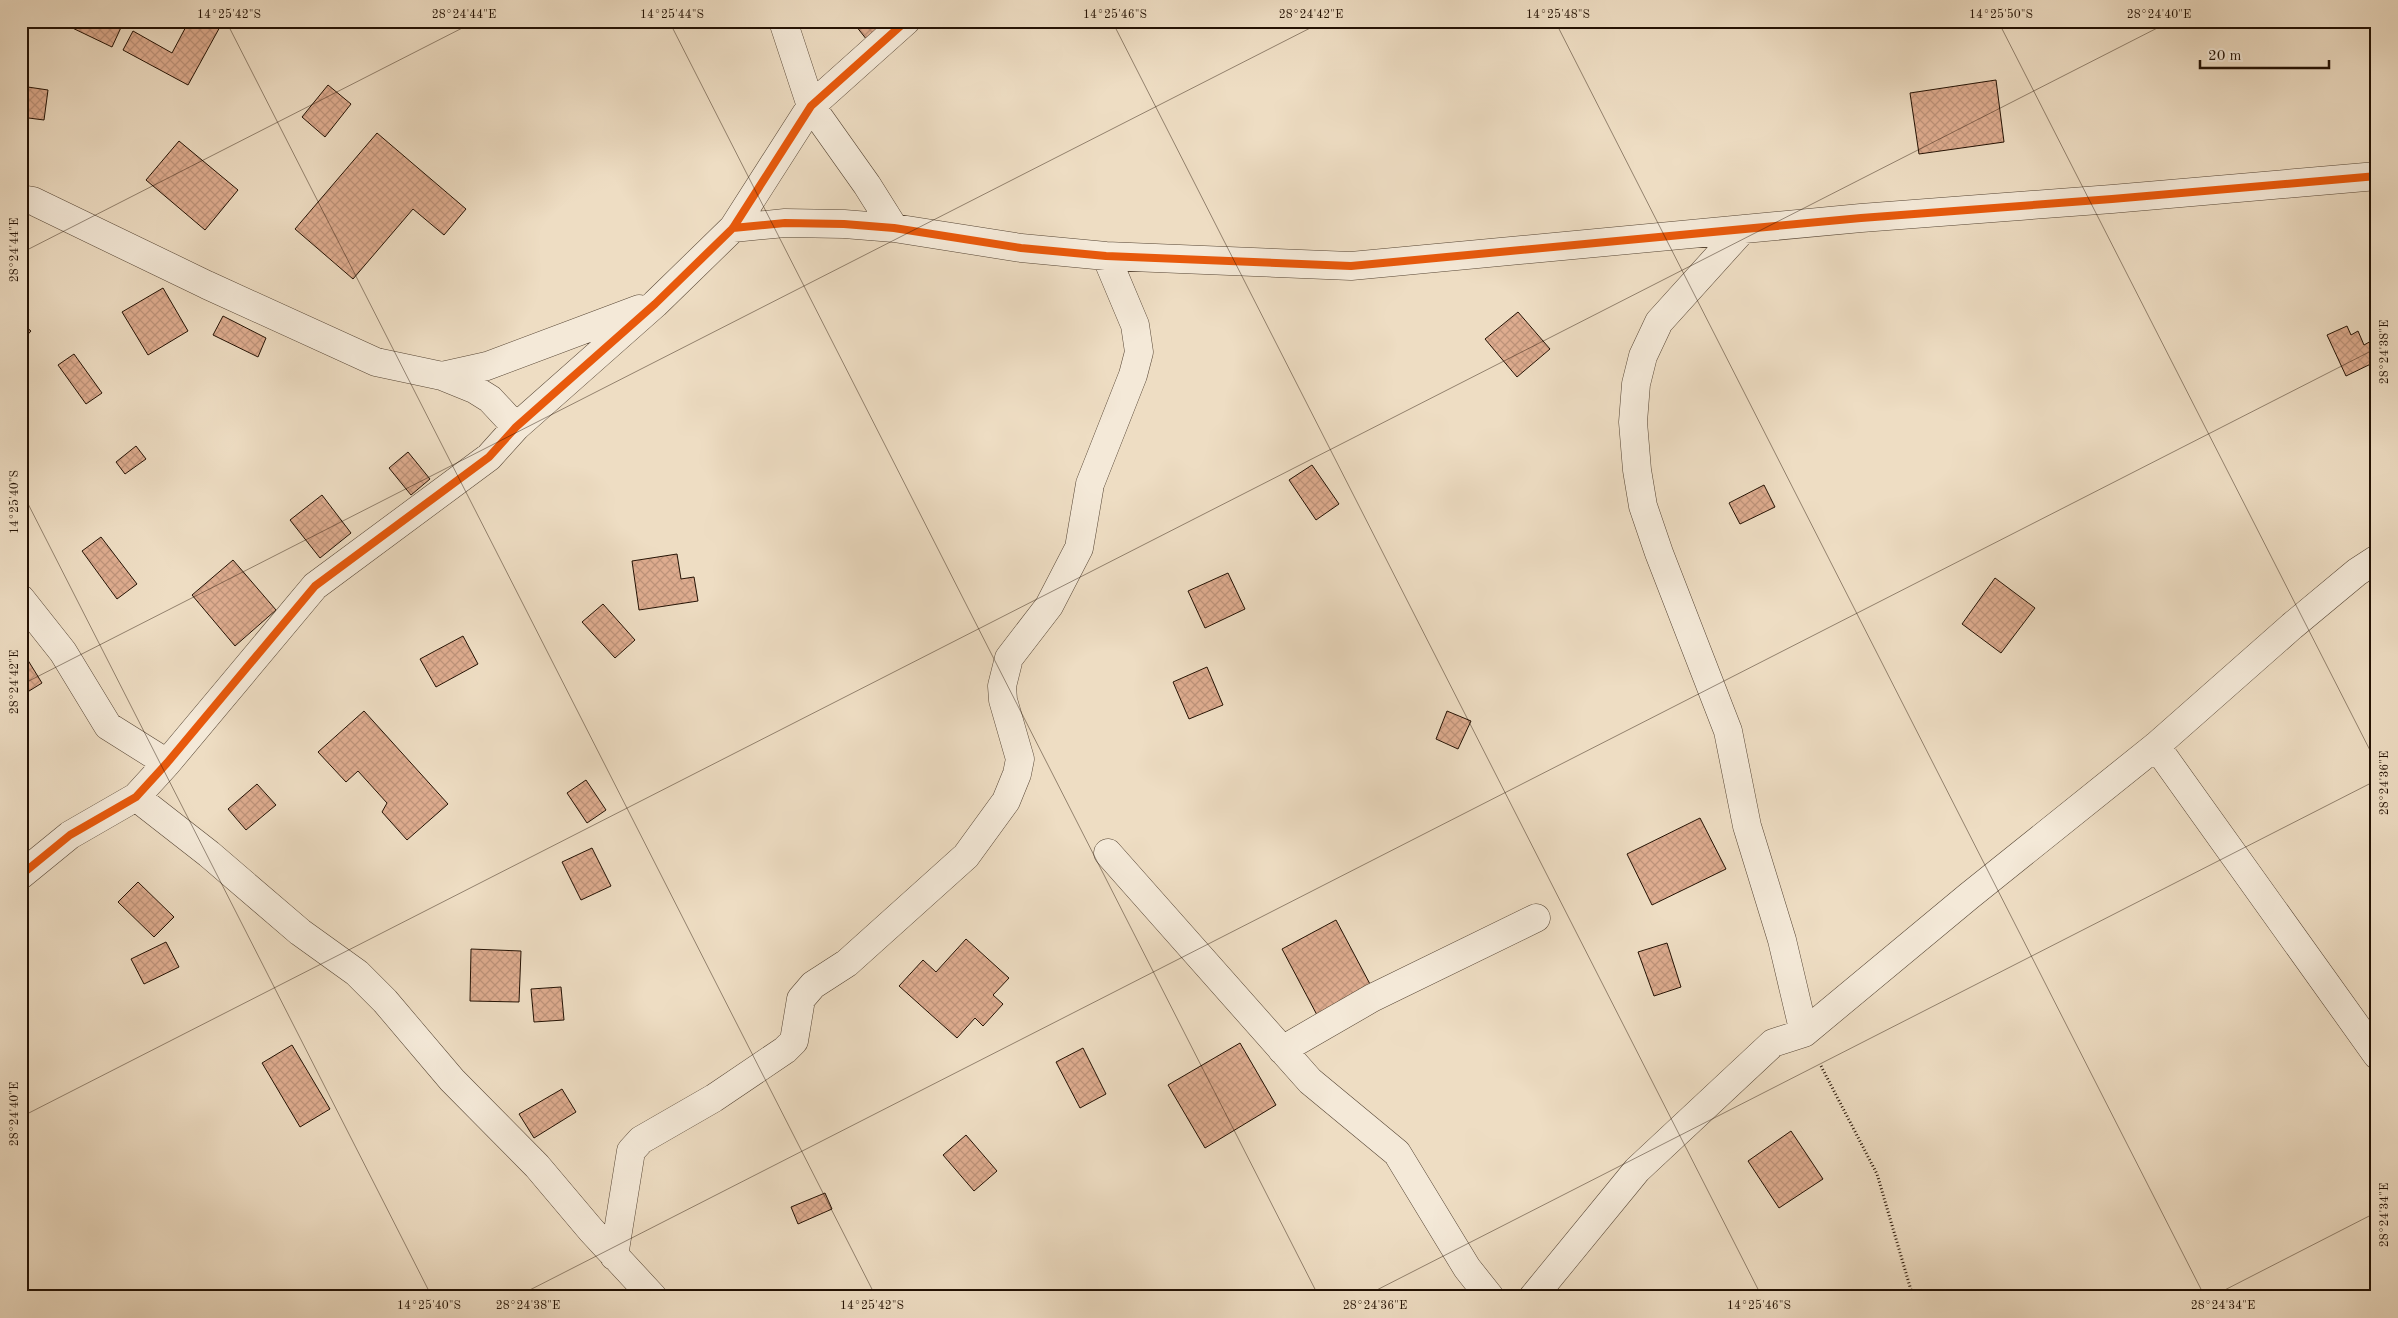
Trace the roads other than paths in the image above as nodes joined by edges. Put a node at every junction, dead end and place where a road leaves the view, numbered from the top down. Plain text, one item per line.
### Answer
1 (783, 21) edge
2 (906, 21) edge
3 (811, 106) junction
4 (2377, 176) edge
5 (21, 199) edge
6 (733, 228) junction
7 (894, 228) junction
8 (1743, 229) junction
9 (1106, 256) junction
10 (655, 304) junction
11 (442, 376) junction
12 (516, 427) junction
13 (2377, 559) edge
14 (21, 599) edge
15 (2156, 746) junction
16 (167, 763) junction
17 (136, 797) junction
18 (1108, 853) dead end
19 (21, 876) edge
20 (1536, 918) dead end
21 (1804, 1032) junction
22 (1282, 1050) junction
23 (2377, 1055) edge
24 (614, 1256) junction
25 (653, 1297) edge
26 (1490, 1297) edge
27 (1533, 1297) edge

1 - 3 street
2 - 3 street
3 - 6 street
3 - 7 street
4 - 8 street
5 - 11 street
6 - 7 street
6 - 10 street
7 - 9 street
8 - 9 street
8 - 21 street
9 - 24 street
10 - 11 street
10 - 12 street
11 - 12 street
12 - 16 street
13 - 15 street
14 - 16 street
15 - 21 street
15 - 23 street
16 - 17 street
17 - 19 street
17 - 24 street
18 - 22 street
20 - 22 street
21 - 27 street
22 - 26 street
24 - 25 street

